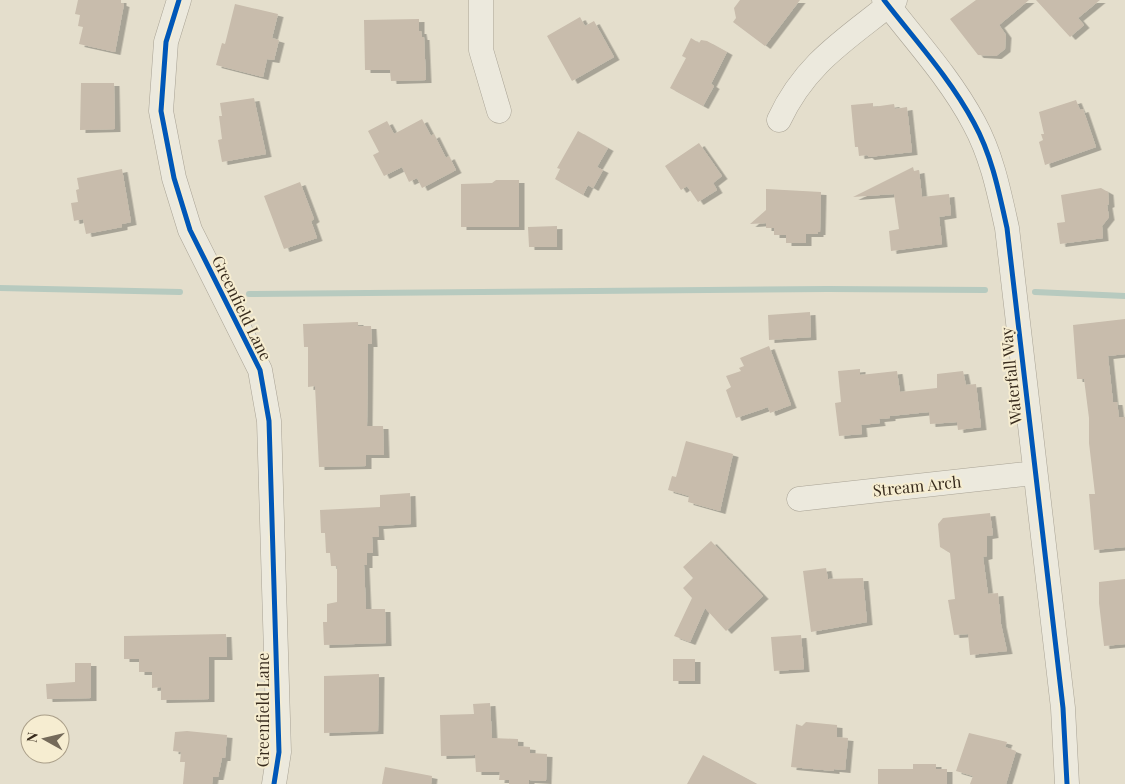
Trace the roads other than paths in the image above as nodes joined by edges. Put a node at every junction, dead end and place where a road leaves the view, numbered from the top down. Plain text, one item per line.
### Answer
1 (179, 0) edge
2 (481, 0) edge
3 (889, 2) edge
4 (499, 111) dead end
5 (779, 120) dead end
6 (1034, 472) junction
7 (800, 499) dead end
8 (274, 784) edge
9 (1067, 784) edge

1 - 8 street, Greenfield Lane
2 - 4 street
3 - 5 street
3 - 6 street, Waterfall Way
6 - 7 street, Stream Arch
6 - 9 street, Waterfall Way

